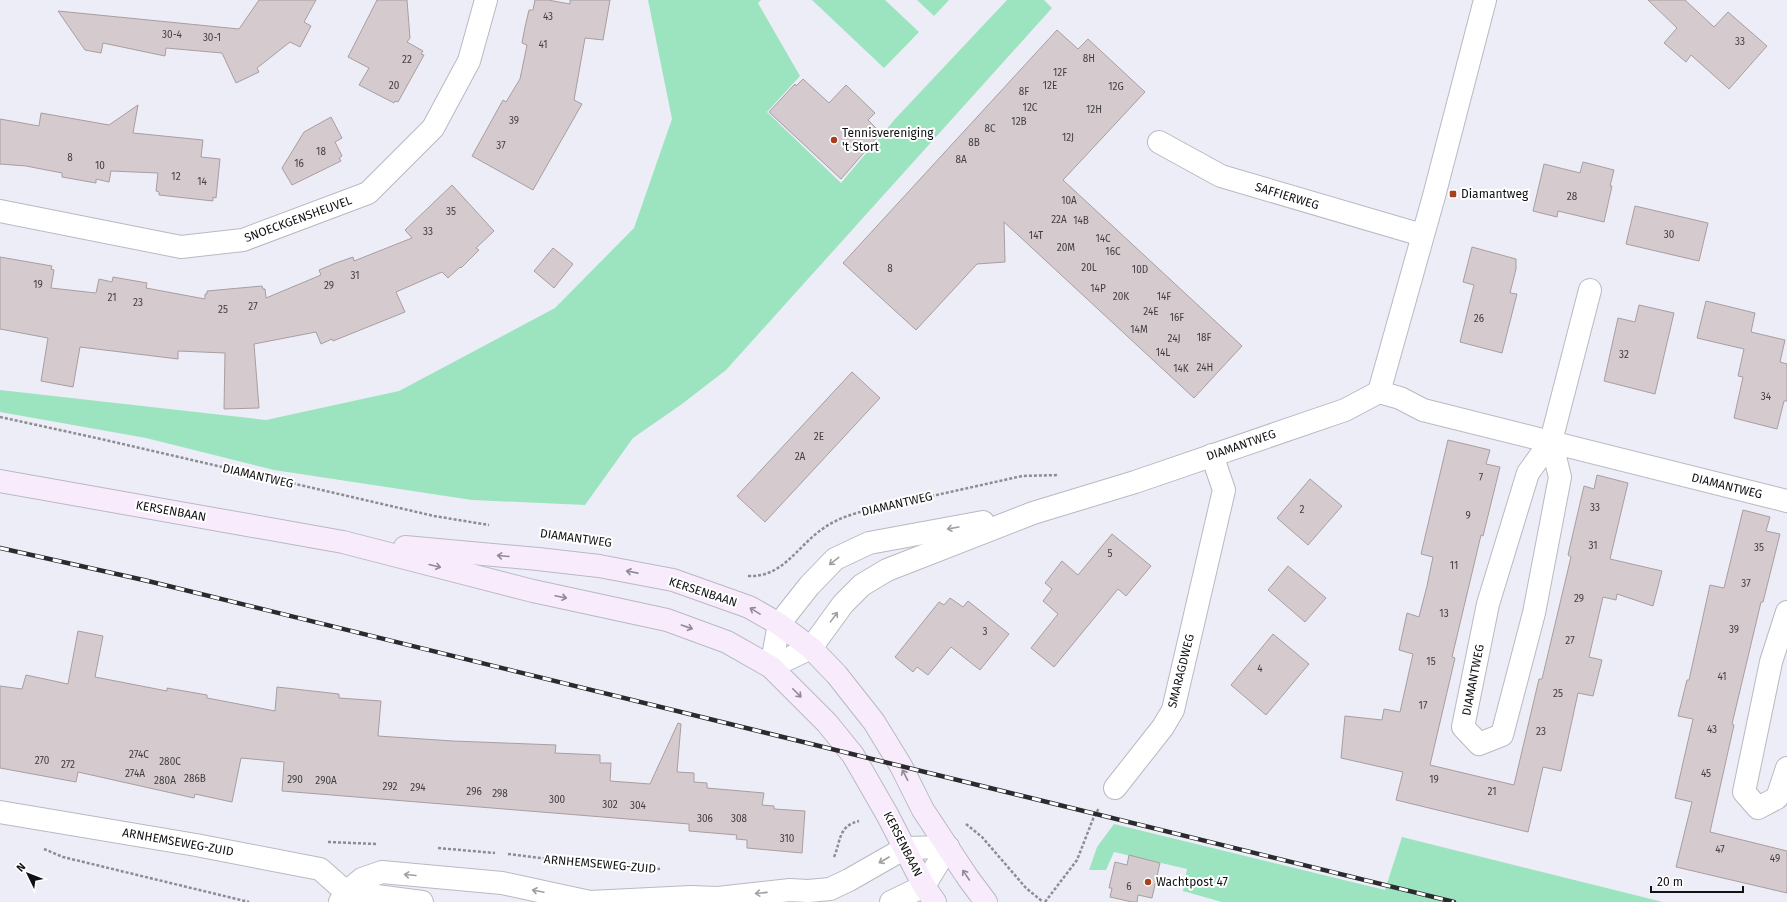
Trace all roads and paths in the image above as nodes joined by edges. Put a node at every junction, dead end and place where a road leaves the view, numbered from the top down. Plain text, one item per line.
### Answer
1 (486, 0) edge
2 (1485, 0) edge
3 (1159, 142) dead end
4 (0, 211) edge
5 (1422, 235) junction
6 (1590, 290) dead end
7 (1379, 392) junction
8 (0, 417) edge
9 (1551, 441) junction
10 (1212, 455) junction
11 (1066, 475) dead end
12 (0, 481) edge
13 (1787, 500) edge
14 (1033, 514) junction
15 (496, 526) dead end
16 (343, 542) junction
17 (744, 575) dead end
18 (1787, 612) edge
19 (779, 624) junction
20 (811, 648) junction
21 (771, 667) junction
22 (1787, 768) edge
23 (1115, 788) joint
24 (0, 812) edge
25 (948, 847) junction
26 (43, 848) dead end
27 (905, 848) junction
28 (477, 851) dead end
29 (664, 870) dead end
30 (929, 894) edge
31 (343, 897) edge
32 (728, 900) edge
33 (249, 902) edge
34 (422, 902) edge
35 (590, 902) edge
36 (891, 902) edge
37 (986, 902) edge
38 (1045, 902) edge

1 - 4 street, SNOECKGENSHEUVEL
2 - 5 street
3 - 5 street, SAFFIERWEG
5 - 7 street
6 - 9 street, DIAMANTWEG
7 - 9 street, DIAMANTWEG
7 - 10 street, DIAMANTWEG
8 - 15 path, DIAMANTWEG
9 - 9 street, DIAMANTWEG
9 - 13 street, DIAMANTWEG
10 - 14 street, DIAMANTWEG
10 - 23 street, SMARAGDWEG
11 - 17 path, DIAMANTWEG
12 - 16 main road, KERSENBAAN
14 -> 19 street, DIAMANTWEG
20 -> 14 street, DIAMANTWEG
19 -> 16 main road, KERSENBAAN
16 -> 21 main road, KERSENBAAN
18 - 22 street
19 - 20 main road, KERSENBAAN
19 - 21 street, DIAMANTWEG
20 - 21 street, DIAMANTWEG
25 -> 20 main road, KERSENBAAN
21 -> 27 main road, KERSENBAAN
23 - 38 path
24 - 31 street, ARNHEMSEWEG-ZUID
25 - 27 street
25 - 30 street
37 -> 25 main road
26 - 33 path
27 - 30 main road, KERSENBAAN
27 -> 32 street
28 - 29 path, ARNHEMSEWEG-ZUID
30 - 36 street
31 - 34 street
35 -> 31 street
32 - 35 street

